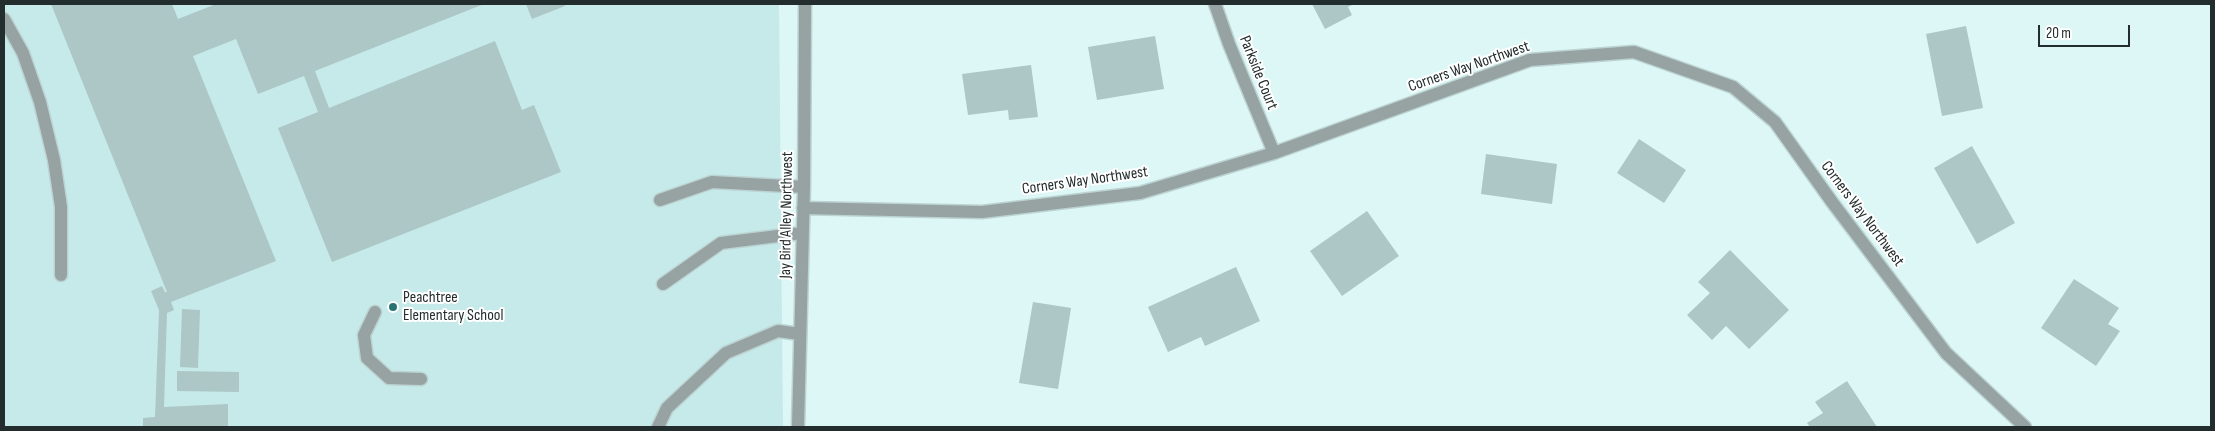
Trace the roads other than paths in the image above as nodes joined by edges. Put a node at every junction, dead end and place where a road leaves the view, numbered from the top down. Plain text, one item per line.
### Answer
1 (806, 4) edge
2 (1215, 4) edge
3 (4, 19) edge
4 (1274, 153) junction
5 (804, 187) junction
6 (660, 200) dead end
7 (803, 208) junction
8 (802, 233) junction
9 (61, 275) dead end
10 (663, 284) dead end
11 (375, 312) dead end
12 (800, 334) junction
13 (421, 379) dead end
14 (658, 427) edge
15 (798, 427) edge
16 (2025, 427) edge

1 - 5 street, Jay Bird Alley Northwest
2 - 4 street, Parkside Court
3 - 9 street
4 - 7 street, Corners Way Northwest
4 - 16 street, Corners Way Northwest
5 - 6 street
5 - 7 street, Jay Bird Alley Northwest
7 - 8 street, Jay Bird Alley Northwest
8 - 10 street
8 - 12 street, Jay Bird Alley Northwest
11 - 13 street
12 - 14 street
12 - 15 street, Jay Bird Alley Northwest

